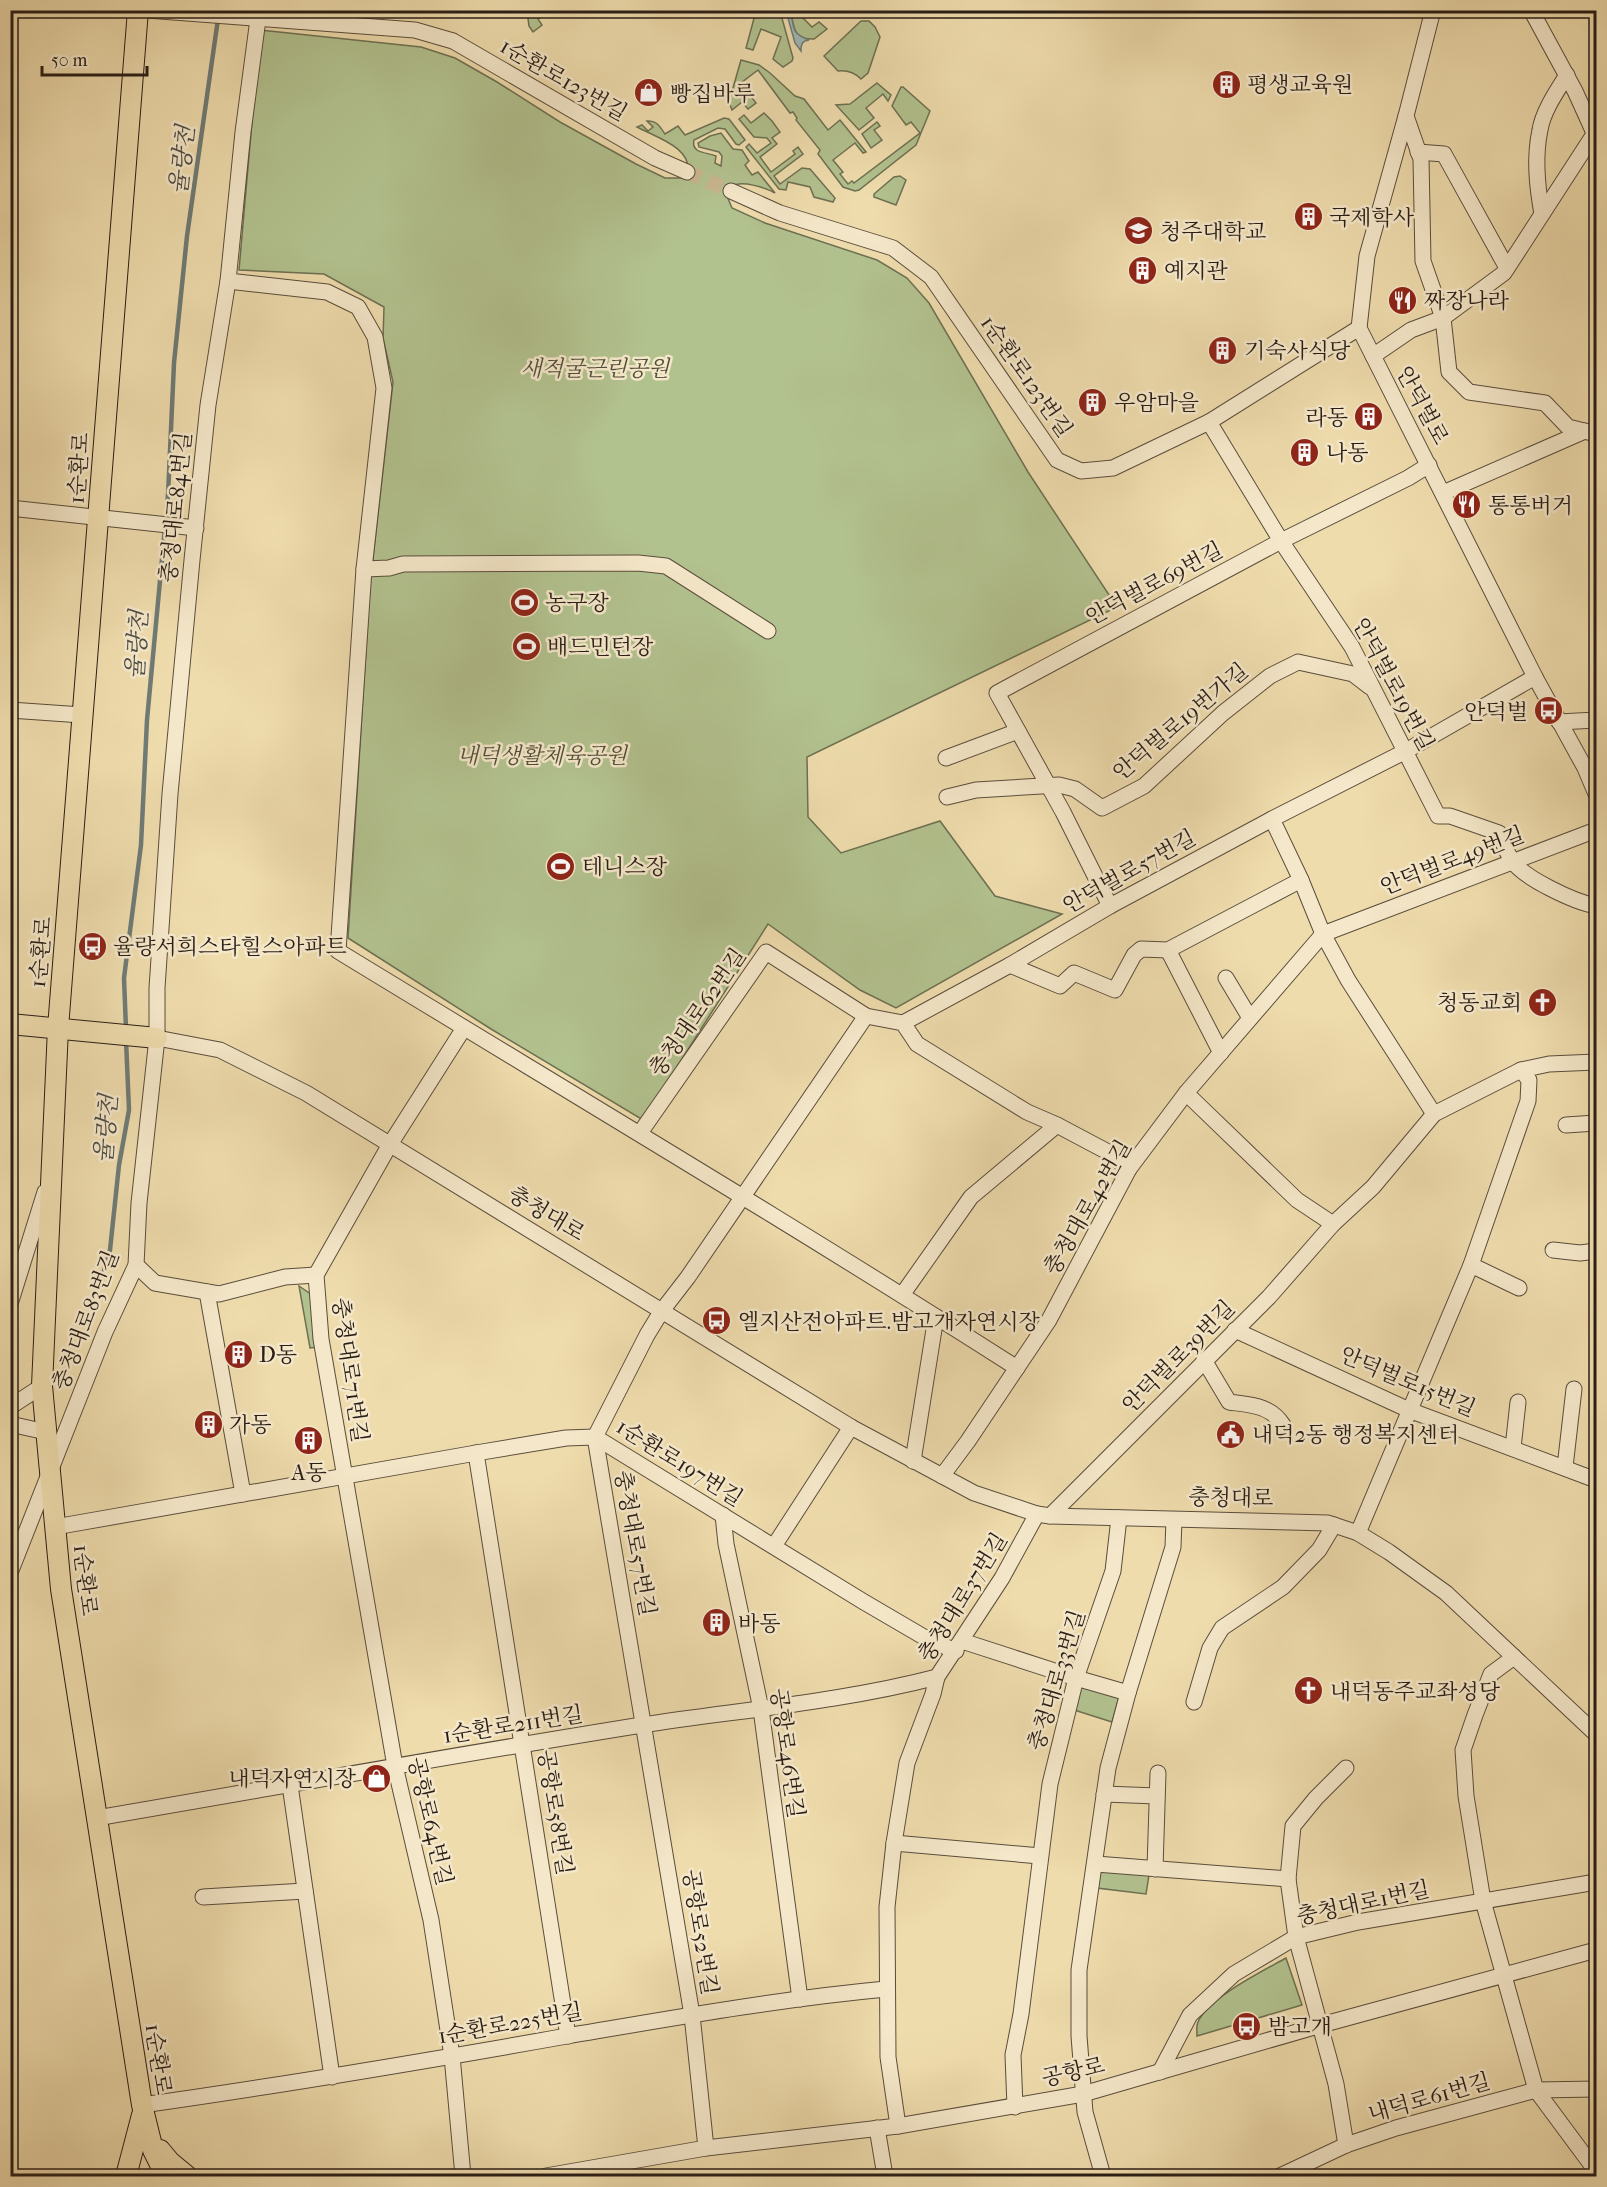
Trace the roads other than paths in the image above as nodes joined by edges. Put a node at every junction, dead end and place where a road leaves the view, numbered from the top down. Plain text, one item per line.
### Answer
1 (138, 10) edge
2 (147, 10) edge
3 (1433, 10) edge
4 (1531, 10) edge
5 (258, 19) junction
6 (1567, 75) junction
7 (1406, 116) junction
8 (1595, 132) edge
9 (1418, 152) junction
10 (687, 172) tunnel mouth
11 (731, 191) tunnel mouth
12 (1542, 214) junction
13 (1507, 268) junction
14 (228, 281) junction
15 (1443, 318) junction
16 (1359, 328) junction
17 (1372, 356) junction
18 (1209, 422) junction
19 (1591, 433) edge
20 (1429, 465) junction
21 (1443, 493) junction
22 (10, 508) edge
23 (98, 517) junction
24 (196, 528) junction
25 (1281, 541) junction
26 (364, 569) junction
27 (768, 631) dead end
28 (1535, 677) junction
29 (1374, 690) junction
30 (10, 710) edge
31 (82, 716) junction
32 (1596, 720) edge
33 (1559, 722) junction
34 (1018, 731) junction
35 (1406, 752) junction
36 (946, 758) dead end
37 (1048, 787) junction
38 (1596, 794) edge
39 (947, 797) dead end
40 (1272, 819) junction
41 (1596, 830) edge
42 (1512, 861) junction
43 (1301, 880) junction
44 (1592, 905) edge
45 (1110, 906) junction
46 (1323, 934) junction
47 (1168, 950) junction
48 (1010, 965) junction
49 (1226, 978) dead end
50 (866, 1016) junction
51 (1250, 1018) junction
52 (903, 1023) junction
53 (10, 1024) edge
54 (58, 1028) junction
55 (464, 1028) junction
56 (150, 1037) junction
57 (1221, 1053) junction
58 (1596, 1062) edge
59 (1521, 1070) junction
60 (1186, 1093) junction
61 (1434, 1114) junction
62 (1596, 1123) edge
63 (1058, 1125) junction
64 (1566, 1125) dead end
65 (640, 1134) junction
66 (389, 1146) junction
67 (53, 1166) junction
68 (1129, 1169) junction
69 (743, 1198) junction
70 (1333, 1224) junction
71 (1552, 1250) dead end
72 (1596, 1251) edge
73 (136, 1265) junction
74 (1471, 1265) junction
75 (316, 1275) junction
76 (1519, 1288) dead end
77 (207, 1292) junction
78 (902, 1294) junction
79 (10, 1304) edge
80 (661, 1312) junction
81 (936, 1317) junction
82 (1235, 1330) junction
83 (1204, 1360) junction
84 (1017, 1368) junction
85 (42, 1386) junction
86 (1574, 1389) dead end
87 (1518, 1402) dead end
88 (10, 1407) edge
89 (1409, 1410) junction
90 (10, 1424) edge
91 (1283, 1425) dead end
92 (851, 1427) junction
93 (46, 1432) junction
94 (595, 1437) junction
95 (1513, 1448) junction
96 (476, 1453) junction
97 (913, 1461) junction
98 (1565, 1467) junction
99 (50, 1472) junction
100 (345, 1476) junction
101 (942, 1476) junction
102 (1596, 1480) edge
103 (243, 1494) junction
104 (723, 1515) junction
105 (1044, 1515) junction
106 (1119, 1518) junction
107 (1174, 1520) junction
108 (1334, 1525) junction
109 (55, 1527) junction
110 (1358, 1533) junction
111 (774, 1546) junction
112 (10, 1573) edge
113 (959, 1646) junction
114 (1514, 1657) junction
115 (937, 1677) junction
116 (1076, 1678) junction
117 (1128, 1693) junction
118 (1194, 1702) dead end
119 (761, 1709) junction
120 (644, 1725) junction
121 (1596, 1734) edge
122 (522, 1745) junction
123 (395, 1766) junction
124 (1347, 1768) dead end
125 (1158, 1773) dead end
126 (290, 1785) junction
127 (1104, 1794) junction
128 (1157, 1796) junction
129 (97, 1818) junction
130 (894, 1843) junction
131 (1040, 1856) junction
132 (1096, 1864) junction
133 (1155, 1869) junction
134 (1288, 1879) junction
135 (1596, 1882) edge
136 (305, 1891) junction
137 (203, 1897) dead end
138 (1483, 1901) junction
139 (1296, 1937) junction
140 (1596, 1950) edge
141 (1505, 1976) junction
142 (886, 1989) junction
143 (801, 1999) junction
144 (692, 2015) junction
145 (1321, 2025) junction
146 (568, 2036) junction
147 (452, 2056) junction
148 (1160, 2072) junction
149 (332, 2077) junction
150 (1596, 2089) edge
151 (1536, 2090) junction
152 (1083, 2094) junction
153 (1015, 2107) junction
154 (142, 2109) junction
155 (898, 2126) junction
156 (877, 2128) junction
157 (1346, 2145) junction
158 (706, 2148) junction
159 (1596, 2171) edge
160 (126, 2176) edge
161 (166, 2176) edge
162 (187, 2176) edge
163 (463, 2176) edge
164 (552, 2176) edge
165 (885, 2176) edge
166 (1103, 2176) edge
167 (1280, 2176) edge

1 - 23 main road, 1순환로
2 - 5 street, 1순환로123번길
3 - 7 street
4 - 6 street
5 - 10 street, 1순환로123번길
5 - 14 street, 충청대로84번길
6 - 8 street
6 - 12 street
7 - 9 street
7 - 16 street
8 - 12 street
9 - 13 street
9 - 15 street
11 - 18 street, 1순환로123번길
12 - 13 street
13 - 15 street
14 - 24 street, 충청대로84번길
14 - 26 street
15 - 17 street
15 - 19 street
16 - 17 street, 안덕벌로
16 - 18 street, 1순환로123번길
17 - 20 street, 안덕벌로
18 - 25 street, 안덕벌로19번길
19 - 21 street
20 - 21 street, 안덕벌로
20 - 25 street, 안덕벌로69번길
21 - 28 street, 안덕벌로
22 - 23 street
23 - 24 street
23 - 31 main road, 1순환로
24 - 56 street, 충청대로84번길
25 - 29 street, 안덕벌로19번길
25 - 34 street, 안덕벌로69번길
26 - 27 street
26 - 55 street
28 - 33 street, 안덕벌로
28 - 35 street, 안덕벌로57번길
29 - 35 street, 안덕벌로19번길
29 - 37 street, 안덕벌로19번가길
30 - 31 street
31 - 54 main road, 1순환로
32 - 33 street
33 - 38 street, 안덕벌로
34 - 36 street
34 - 37 street, 안덕벌로69번길
35 - 40 street, 안덕벌로57번길
35 - 42 street, 안덕벌로19번길
37 - 39 street
37 - 45 street, 안덕벌로69번길
40 - 43 street
40 - 45 street, 안덕벌로57번길
41 - 42 street, 안덕벌로49번길
42 - 44 street, 안덕벌로19번길
42 - 46 street, 안덕벌로49번길
43 - 46 street
43 - 47 street
45 - 48 street, 안덕벌로57번길
46 - 51 street, 충청대로42번길
46 - 61 street
47 - 48 street
47 - 57 street
48 - 52 street, 안덕벌로57번길
49 - 51 street
50 - 52 street, 충청대로62번길
50 - 65 street, 충청대로62번길
50 - 69 street
51 - 57 street, 충청대로42번길
52 - 63 street
53 - 54 main road
54 - 56 main road
54 - 67 main road, 1순환로
55 - 65 street
55 - 66 street, 충청대로71번길
56 - 66 street, 충청대로
56 - 73 street, 충청대로83번길
57 - 60 street, 충청대로42번길
58 - 59 street, 안덕벌로39번길
59 - 61 street, 안덕벌로39번길
59 - 74 street
60 - 68 street, 충청대로42번길
60 - 70 street
61 - 70 street, 안덕벌로39번길
62 - 64 street
63 - 68 street
63 - 78 street
65 - 69 street
66 - 75 street, 충청대로71번길
66 - 80 street, 충청대로
67 - 79 street
67 - 85 main road, 1순환로
68 - 84 street, 충청대로42번길
69 - 78 street
69 - 80 street
70 - 82 street, 안덕벌로39번길
71 - 72 street
73 - 77 street
73 - 99 street, 충청대로83번길
74 - 76 street
74 - 89 street
75 - 77 street
75 - 100 street, 충청대로71번길
77 - 103 street
78 - 81 street
80 - 92 street, 충청대로
80 - 94 street
81 - 84 street
81 - 97 street
82 - 83 street, 안덕벌로39번길
82 - 89 street, 안덕벌로15번길
83 - 91 street
83 - 105 street, 안덕벌로39번길
84 - 101 street, 충청대로42번길
85 - 88 street
85 - 93 main road, 1순환로
86 - 98 street
87 - 95 street
89 - 95 street, 안덕벌로15번길
89 - 110 street
90 - 93 street
92 - 97 street, 충청대로
92 - 111 street
93 - 99 main road, 1순환로
94 - 96 street, 1순환로197번길
94 - 104 street, 1순환로197번길
94 - 120 street, 충청대로57번길
95 - 98 street, 안덕벌로15번길
96 - 100 street, 1순환로197번길
96 - 122 street, 공항로58번길
97 - 101 street, 충청대로
98 - 102 street, 안덕벌로15번길
99 - 109 main road, 1순환로
99 - 112 street, 충청대로83번길
100 - 103 street, 1순환로197번길
100 - 123 street, 공항로64번길
101 - 105 street, 충청대로
103 - 109 street, 1순환로197번길
104 - 111 street, 1순환로197번길
104 - 119 street, 공항로46번길
105 - 106 street, 충청대로
105 - 113 street, 충청대로37번길
106 - 107 street, 충청대로
106 - 116 street, 충청대로33번길
107 - 108 street, 충청대로
107 - 117 street
108 - 110 street, 충청대로
108 - 118 street
109 - 129 main road, 1순환로
110 - 114 street, 충청대로
111 - 113 street, 1순환로197번길
113 - 115 street, 충청대로37번길
113 - 116 street, 1순환로197번길
114 - 121 street, 충청대로
114 - 138 street
115 - 119 street, 1순환로211번길
115 - 130 street, 충청대로37번길
116 - 117 street, 1순환로197번길
116 - 131 street, 충청대로33번길
117 - 127 street
119 - 120 street, 1순환로211번길
119 - 143 street, 공항로46번길
120 - 122 street, 1순환로211번길
120 - 144 street, 공항로52번길
122 - 123 street, 1순환로211번길
122 - 146 street, 공항로58번길
123 - 126 street, 1순환로211번길
123 - 147 street, 공항로64번길
124 - 134 street
125 - 128 street
126 - 129 street, 1순환로211번길
126 - 136 street
127 - 128 street
127 - 132 street
128 - 133 street
129 - 154 main road, 1순환로
130 - 131 street
130 - 142 street, 충청대로37번길
131 - 153 street, 충청대로33번길
132 - 133 street
132 - 152 street
133 - 134 street
134 - 139 street
135 - 138 street, 충청대로1번길
136 - 137 street
136 - 149 street
138 - 139 street, 충청대로1번길
138 - 141 street
139 - 145 street
139 - 148 street, 충청대로1번길
140 - 141 street, 공항로
141 - 145 street, 공항로
141 - 151 street
142 - 143 street, 1순환로225번길
142 - 155 street, 충청대로37번길
143 - 144 street, 1순환로225번길
144 - 146 street, 1순환로225번길
144 - 158 street, 공항로52번길
145 - 148 street, 공항로
145 - 157 street
146 - 147 street, 1순환로225번길
147 - 149 street, 1순환로225번길
147 - 163 street, 공항로64번길
148 - 152 street, 공항로
149 - 154 street, 1순환로225번길
150 - 151 street, 내덕로61번길
151 - 157 street, 내덕로61번길
151 - 159 street
152 - 153 street, 공항로
152 - 166 street
153 - 155 street, 공항로
154 - 160 main road
154 - 161 main road, 1순환로
154 - 162 main road
155 - 156 street, 공항로
156 - 158 street, 공항로
156 - 165 street
157 - 167 street, 내덕로61번길
158 - 164 street, 공항로

